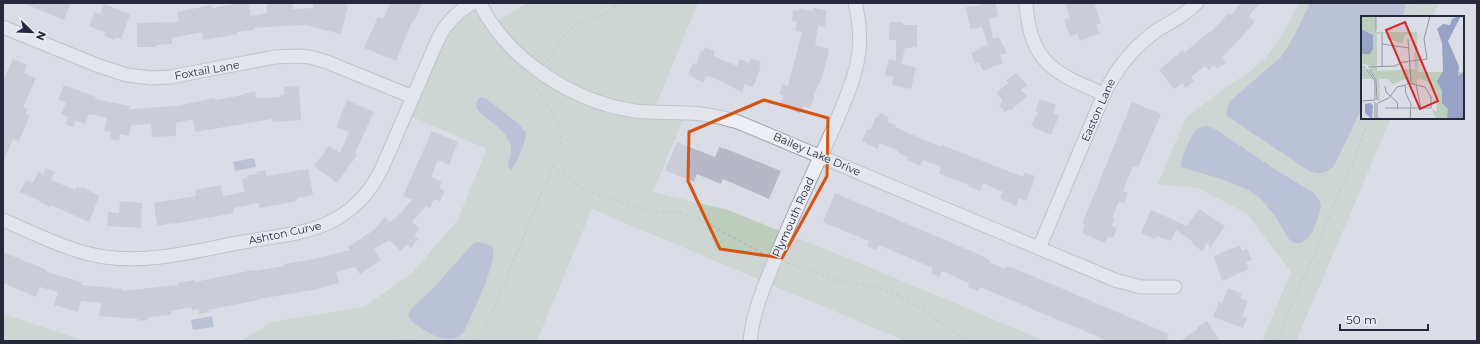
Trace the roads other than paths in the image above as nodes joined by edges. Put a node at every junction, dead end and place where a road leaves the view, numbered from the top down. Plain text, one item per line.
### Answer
1 (472, 3) edge
2 (480, 3) edge
3 (855, 3) edge
4 (1026, 3) edge
5 (1198, 3) edge
6 (3, 27) edge
7 (1104, 94) junction
8 (413, 97) junction
9 (821, 156) junction
10 (3, 220) edge
11 (1039, 248) junction
12 (1175, 287) dead end
13 (750, 341) edge

1 - 8 street, Ashton Curve
2 - 9 street, Bailey Lake Drive
3 - 9 street, Plymouth Road
4 - 7 street
5 - 7 street, Easton Lane
6 - 8 street, Foxtail Lane
7 - 11 street, Easton Lane
8 - 10 street, Ashton Curve
9 - 11 street, Bailey Lake Drive
9 - 13 street, Plymouth Road
11 - 12 street, Bailey Lake Drive

